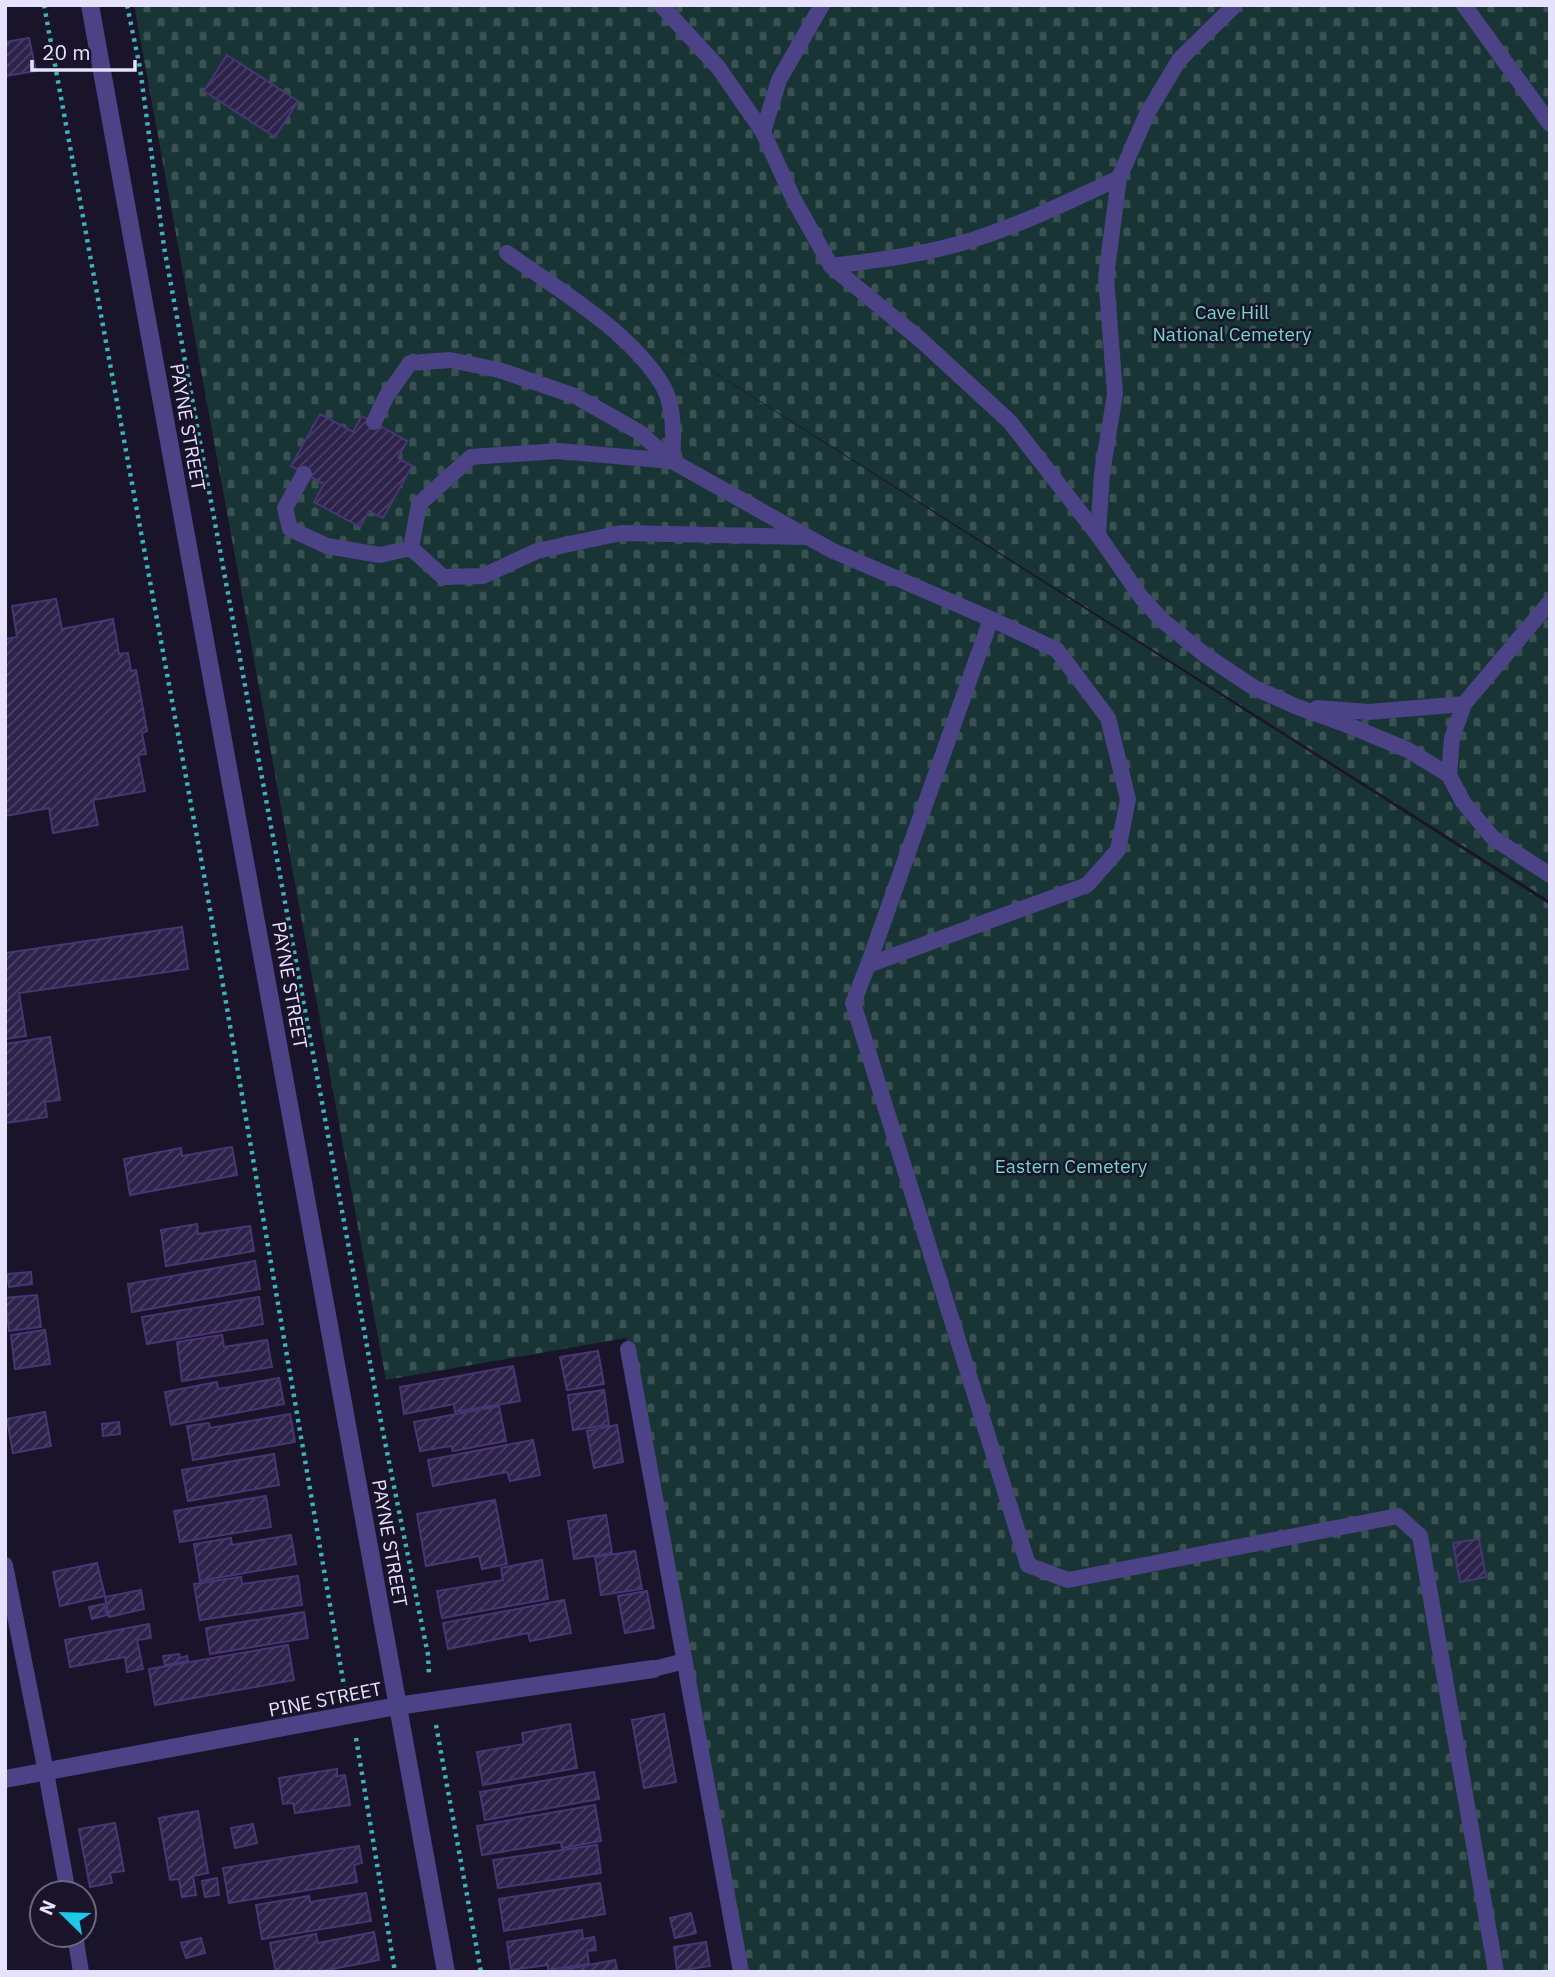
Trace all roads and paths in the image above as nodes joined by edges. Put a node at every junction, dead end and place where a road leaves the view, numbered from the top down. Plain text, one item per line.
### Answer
1 (44, 5) edge
2 (90, 5) edge
3 (127, 5) edge
4 (661, 5) edge
5 (822, 5) edge
6 (1235, 5) edge
7 (1465, 5) edge
8 (1550, 124) edge
9 (764, 132) junction
10 (1119, 178) junction
11 (507, 253) dead end
12 (831, 266) junction
13 (374, 422) dead end
14 (672, 461) junction
15 (304, 474) dead end
16 (1098, 535) junction
17 (806, 537) junction
18 (411, 548) junction
19 (1550, 602) edge
20 (991, 619) junction
21 (1464, 704) junction
22 (1295, 706) junction
23 (1449, 775) junction
24 (1550, 875) edge
25 (868, 965) junction
26 (628, 1349) dead end
27 (5, 1565) edge
28 (685, 1661) junction
29 (653, 1669) joint
30 (432, 1701) junction
31 (397, 1706) junction
32 (352, 1715) junction
33 (46, 1772) junction
34 (5, 1779) edge
35 (65, 1879) edge
36 (77, 1949) edge
37 (81, 1972) edge
38 (396, 1972) edge
39 (446, 1972) edge
40 (481, 1972) edge
41 (741, 1972) edge
42 (1496, 1972) edge

1 - 32 path
2 - 31 street, PAYNE STREET
3 - 30 path
4 - 9 lane
5 - 9 lane
6 - 10 lane
7 - 8 lane
9 - 12 lane
10 - 12 lane
10 - 16 lane
11 - 14 lane
12 - 16 lane
13 - 14 lane
14 - 17 lane
14 - 18 lane
15 - 18 lane
16 - 22 lane
17 - 18 lane
17 - 20 lane
19 - 21 lane
20 - 25 lane
20 - 25 lane
21 - 22 lane
21 - 23 lane
22 - 23 lane
23 - 24 lane
25 - 42 lane
26 - 28 lane
27 - 33 lane
28 - 29 lane
28 - 41 lane
29 - 30 street, PINE STREET
30 - 31 street, PINE STREET
30 - 40 path
31 - 32 street, PINE STREET
31 - 39 street, PAYNE STREET
32 - 33 street, PINE STREET
32 - 38 path
33 - 34 street, PINE STREET
33 - 35 lane
36 - 37 lane

